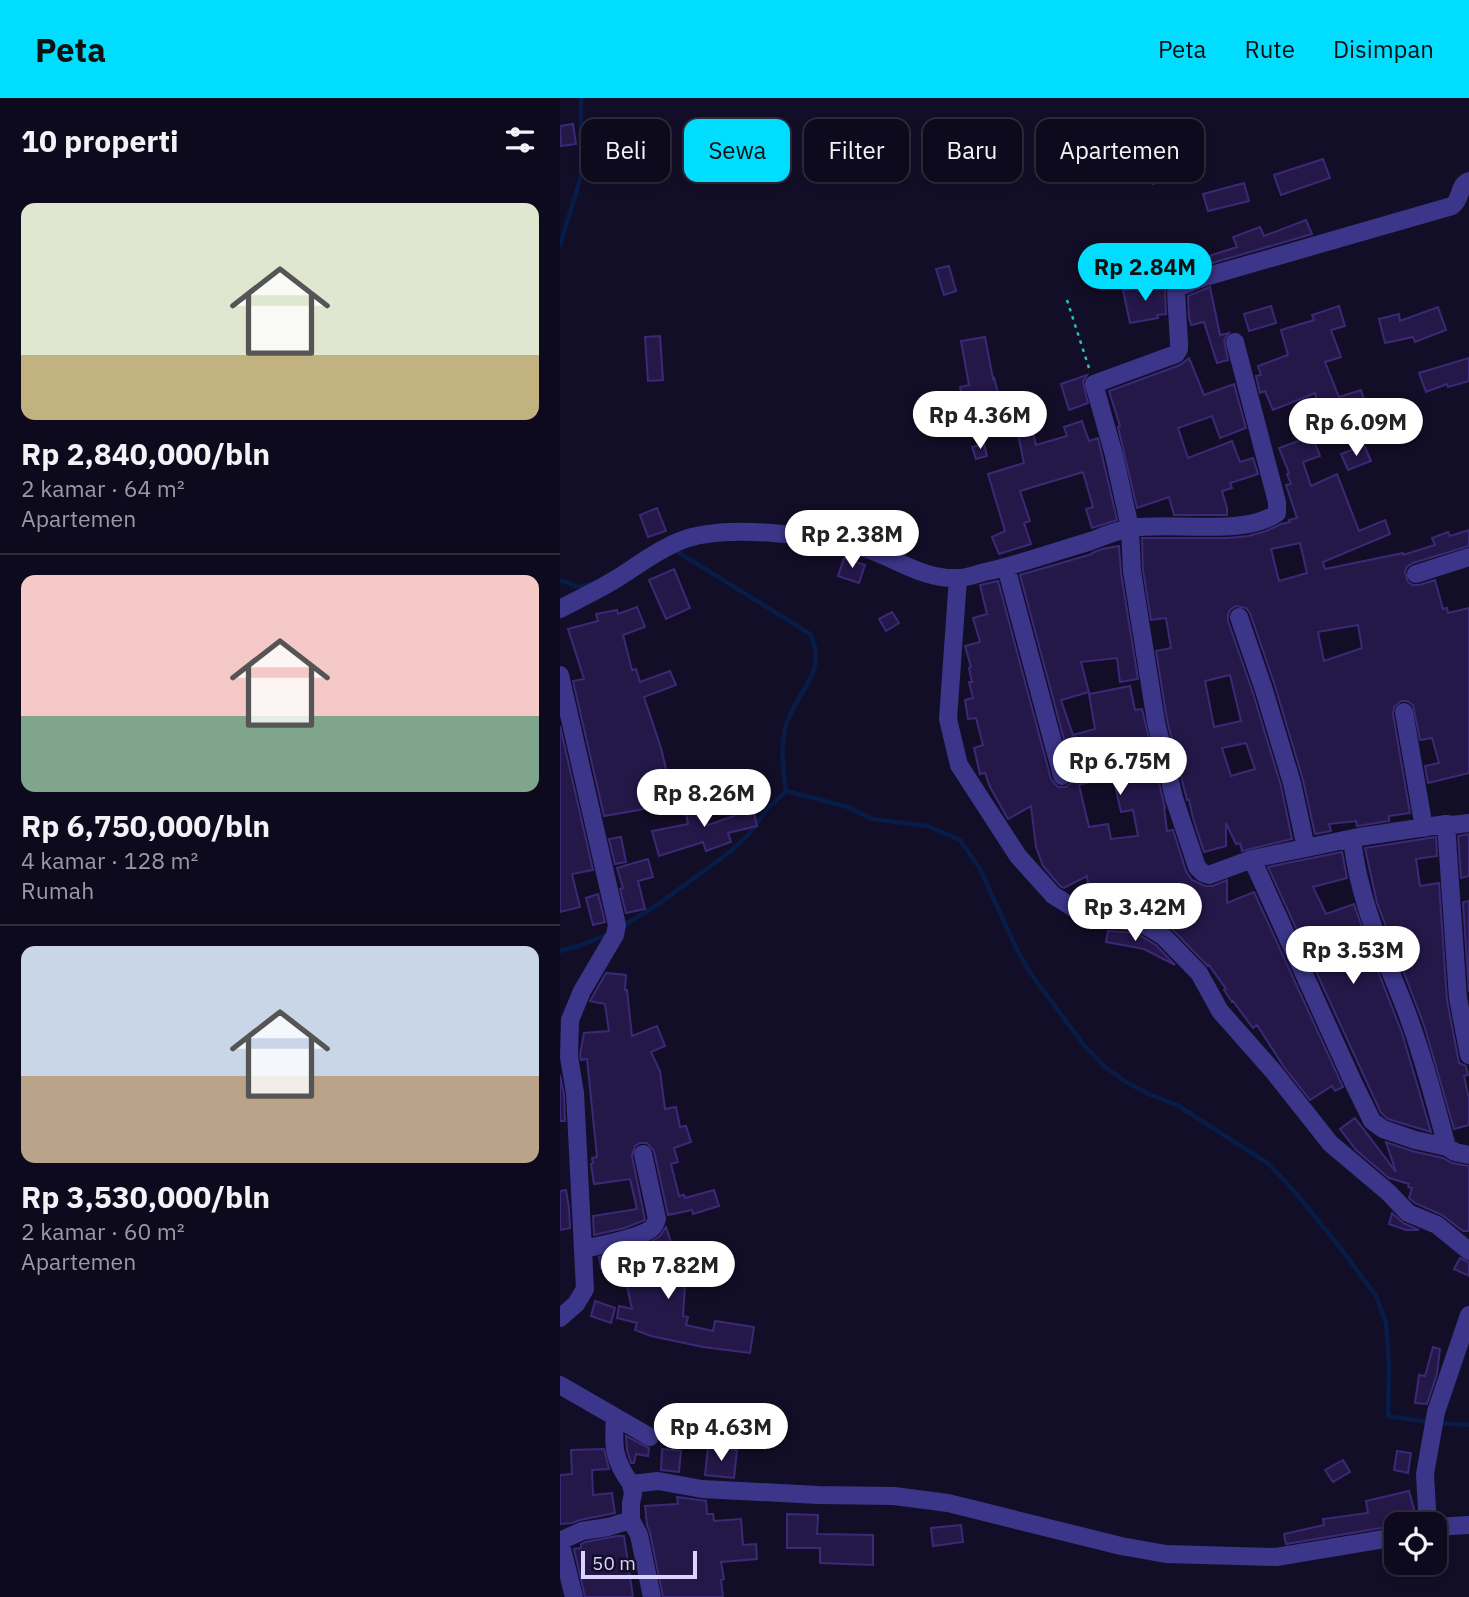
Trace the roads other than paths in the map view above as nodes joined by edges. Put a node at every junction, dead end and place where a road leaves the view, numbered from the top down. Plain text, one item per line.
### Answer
1 (1469, 181) edge
2 (1235, 342) dead end
3 (1130, 528) junction
4 (1469, 557) edge
5 (1006, 567) junction
6 (1416, 574) dead end
7 (958, 578) junction
8 (560, 609) edge
9 (1239, 617) dead end
10 (560, 676) edge
11 (1404, 712) dead end
12 (1062, 776) dead end
13 (1469, 823) edge
14 (1446, 824) junction
15 (1424, 828) junction
16 (1352, 839) junction
17 (1306, 848) junction
18 (1252, 859) junction
19 (565, 1017) edge
20 (1469, 1055) edge
21 (1447, 1147) junction
22 (643, 1154) dead end
23 (1469, 1155) edge
24 (583, 1249) junction
25 (1469, 1251) edge
26 (1469, 1315) edge
27 (560, 1318) edge
28 (560, 1385) edge
29 (615, 1417) junction
30 (650, 1437) dead end
31 (631, 1484) junction
32 (1427, 1512) edge
33 (631, 1520) junction
34 (1469, 1525) edge
35 (1447, 1526) edge
36 (1384, 1539) edge
37 (560, 1541) edge
38 (573, 1597) edge
39 (652, 1597) edge

1 - 3 street
2 - 3 street
3 - 5 street
3 - 18 street
4 - 6 street
5 - 7 street
5 - 12 street
7 - 8 street
7 - 25 street
9 - 17 street
10 - 19 street
11 - 15 street
13 - 14 street
14 - 15 street
14 - 20 street
15 - 16 street
16 - 17 street
16 - 21 street
17 - 18 street
18 - 21 street
19 - 24 street
21 - 23 street
22 - 24 street
24 - 27 street
26 - 32 street
28 - 29 street
29 - 30 street
29 - 31 street
31 - 33 street
31 - 36 street
33 - 37 street
33 - 39 street
34 - 35 street
37 - 38 street

